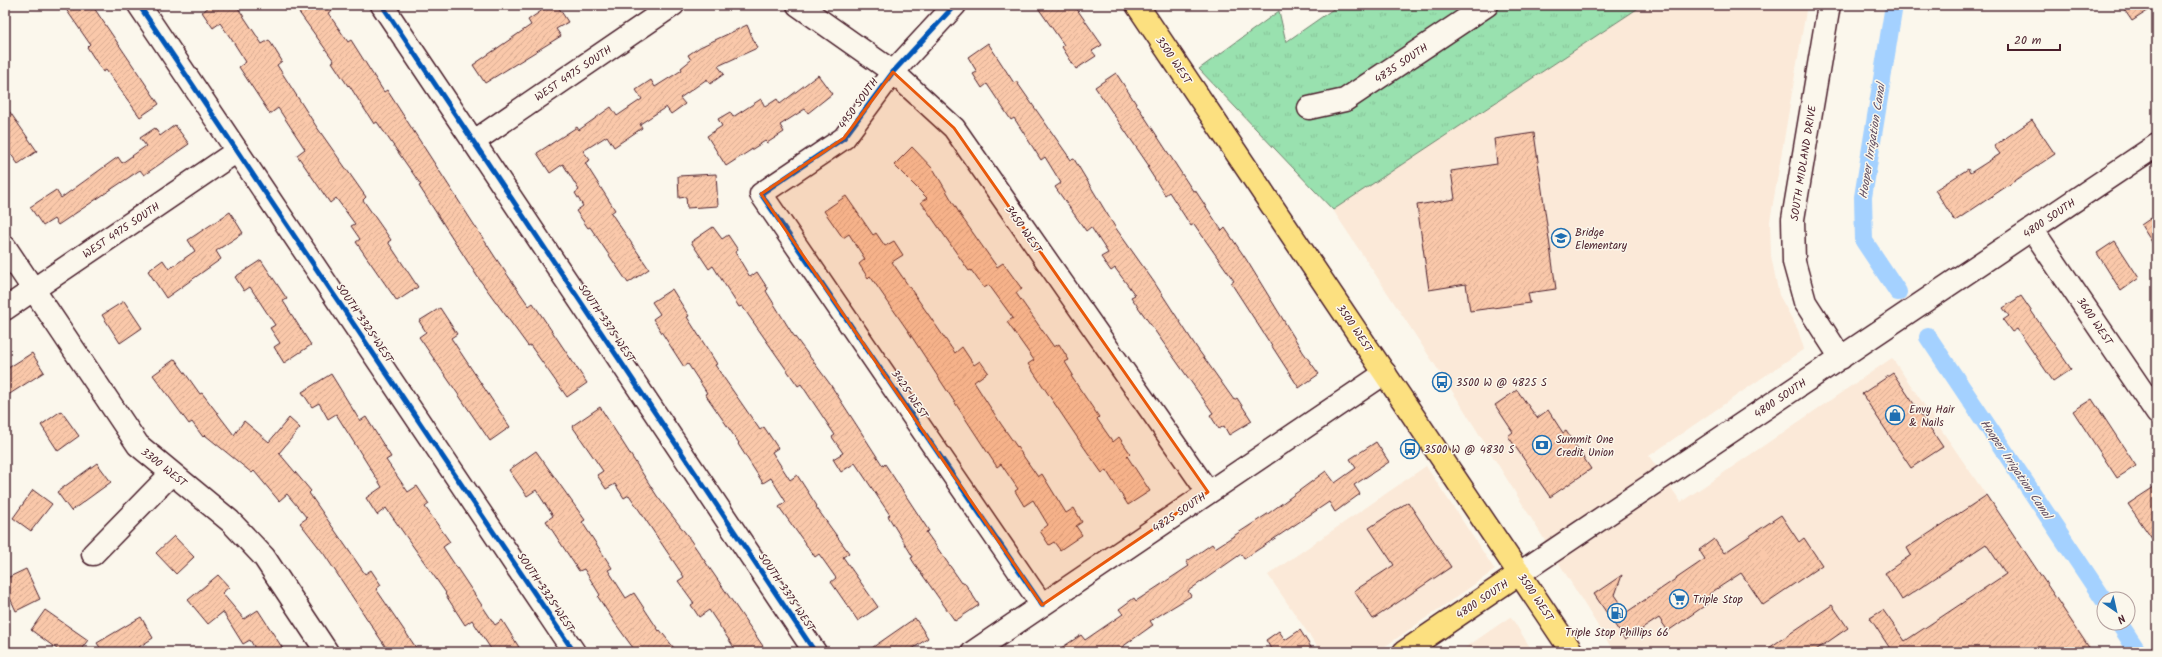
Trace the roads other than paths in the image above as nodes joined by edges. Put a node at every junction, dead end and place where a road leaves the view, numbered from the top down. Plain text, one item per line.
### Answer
1 (139, 5) edge
2 (382, 5) edge
3 (673, 5) edge
4 (798, 5) edge
5 (955, 5) edge
6 (1137, 5) edge
7 (1488, 5) edge
8 (1829, 5) edge
9 (893, 72) junction
10 (1309, 108) dead end
11 (473, 142) junction
12 (2157, 145) edge
13 (237, 151) junction
14 (761, 194) joint
15 (2032, 229) junction
16 (5, 247) edge
17 (33, 290) junction
18 (5, 309) edge
19 (1841, 358) junction
20 (1385, 373) junction
21 (2157, 413) edge
22 (172, 473) junction
23 (1208, 492) junction
24 (93, 554) dead end
25 (1520, 573) junction
26 (1042, 605) junction
27 (327, 652) edge
28 (574, 652) edge
29 (815, 652) edge
30 (973, 652) edge
31 (1404, 652) edge
32 (1572, 652) edge

1 - 13 street, SOUTH 3325 WEST
2 - 11 street, SOUTH 3375 WEST
3 - 11 street, WEST 4975 SOUTH
4 - 9 street, 3450 WEST
5 - 9 street, 4950 SOUTH
6 - 20 main road, 3500 WEST
7 - 10 street, 4835 SOUTH
8 - 19 street, SOUTH MIDLAND DRIVE
9 - 14 street, 4950 SOUTH
9 - 23 street, 3450 WEST
11 - 29 street, SOUTH 3375 WEST
12 - 15 street, 4800 SOUTH
13 - 17 street, WEST 4975 SOUTH
13 - 28 street, SOUTH 3325 WEST
14 - 26 street, 3425 WEST
15 - 19 street, 4800 SOUTH
15 - 21 street, 3600 WEST
16 - 17 street, 3300 WEST
17 - 18 street, WEST 4975 SOUTH
17 - 22 street, 3300 WEST
19 - 25 street, 4800 SOUTH
20 - 23 street, 4825 SOUTH
20 - 25 main road, 3500 WEST
22 - 24 street
22 - 27 street, 3300 WEST
23 - 26 street, 4825 SOUTH
25 - 31 main road, 4800 SOUTH
25 - 32 main road, 3500 WEST
26 - 30 street, 4825 SOUTH

